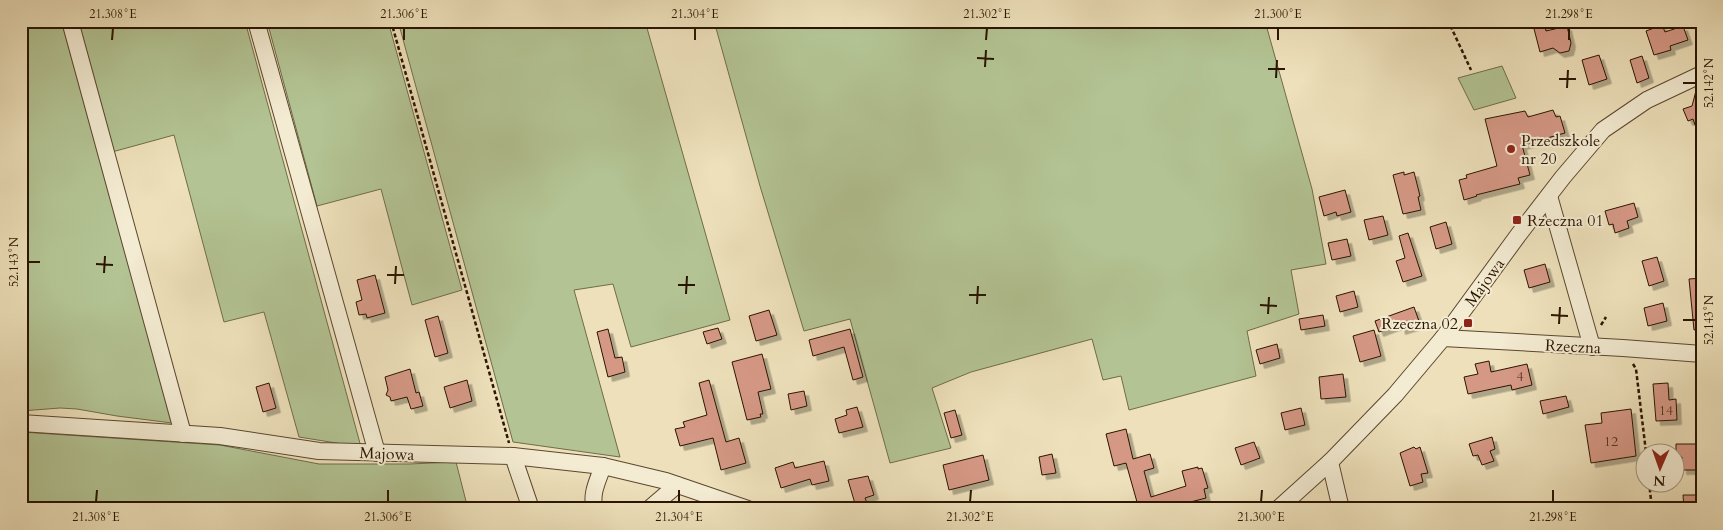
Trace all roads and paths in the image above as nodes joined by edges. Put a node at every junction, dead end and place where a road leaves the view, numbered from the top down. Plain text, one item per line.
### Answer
1 (70, 21) edge
2 (256, 21) edge
3 (391, 21) edge
4 (1456, 21) edge
5 (1471, 70) dead end
6 (1702, 74) edge
7 (1549, 196) junction
8 (1443, 338) junction
9 (1592, 347) junction
10 (1623, 348) junction
11 (1702, 354) edge
12 (21, 423) edge
13 (184, 434) junction
14 (1645, 442) edge
15 (377, 453) junction
16 (513, 456) junction
17 (1330, 462) junction
18 (603, 466) junction
19 (677, 485) junction
20 (1650, 492) edge
21 (532, 509) edge
22 (595, 509) edge
23 (649, 509) edge
24 (748, 509) edge
25 (1278, 509) edge
26 (1341, 509) edge
27 (1652, 509) edge

1 - 13 street
2 - 15 street
3 - 16 path
4 - 5 path
6 - 7 street, Majowa
7 - 8 street, Majowa
7 - 9 street
8 - 9 street, Rzeczna
8 - 17 street, Majowa
9 - 10 street, Rzeczna
10 - 11 street, Rzeczna
10 - 14 path
12 - 13 street, Majowa
13 - 15 street, Majowa
15 - 16 street, Majowa
16 - 18 street, Majowa
16 - 21 street
17 - 25 street, Majowa
17 - 26 street
18 - 19 street, Majowa
18 - 22 street
19 - 23 street
19 - 24 street, Majowa
20 - 27 path

